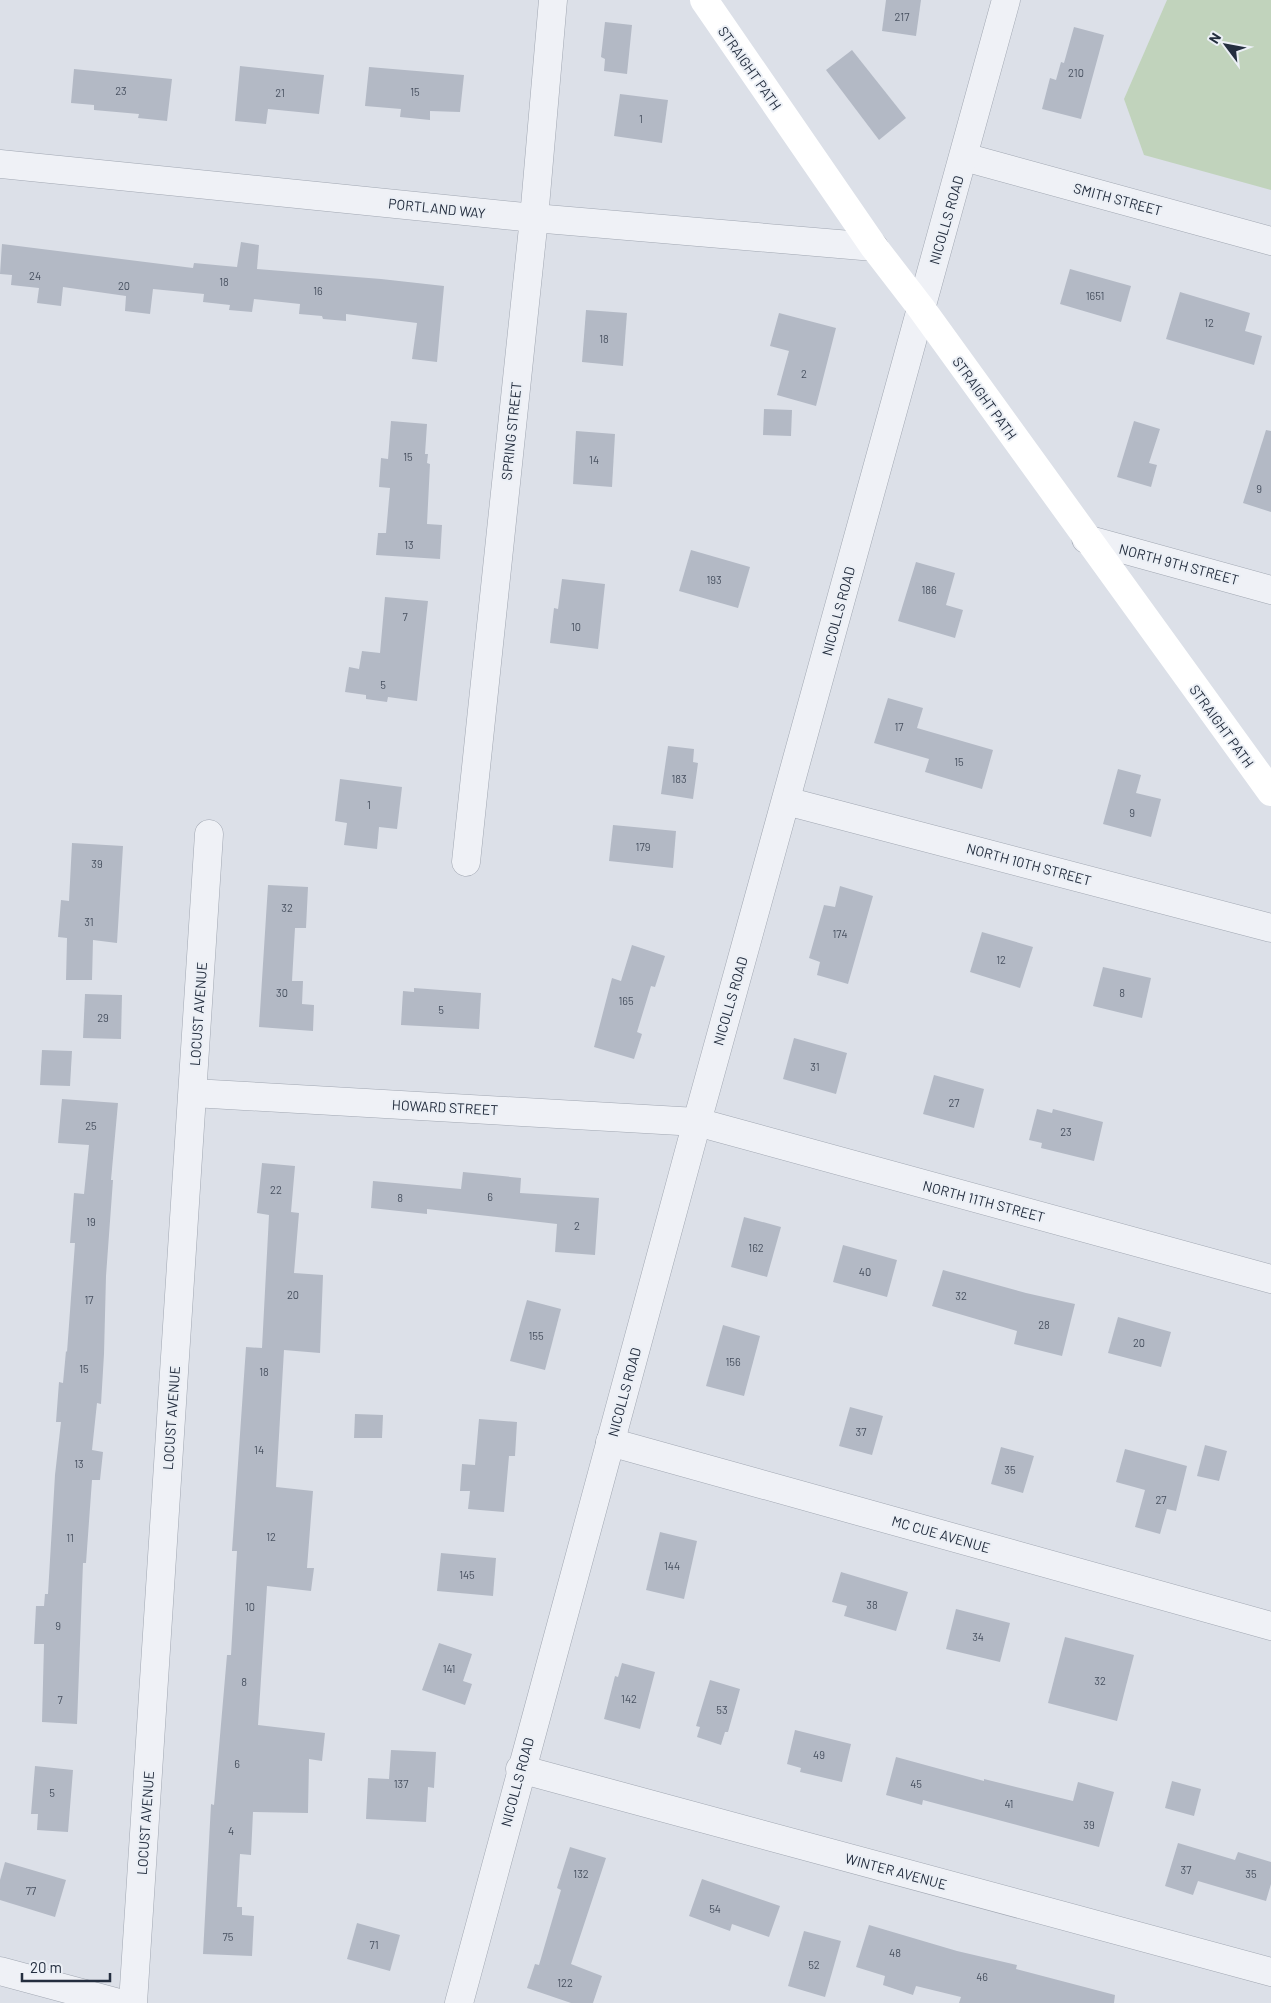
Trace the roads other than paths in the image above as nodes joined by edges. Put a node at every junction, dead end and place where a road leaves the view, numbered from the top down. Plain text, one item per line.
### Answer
1 (553, 0) edge
2 (704, 0) edge
3 (1006, 0) edge
4 (964, 157) junction
5 (0, 164) edge
6 (534, 218) junction
7 (1271, 241) edge
8 (874, 247) junction
9 (921, 308) junction
10 (1086, 539) junction
11 (1271, 590) edge
12 (1271, 792) edge
13 (786, 801) junction
14 (210, 834) dead end
15 (466, 862) dead end
16 (1271, 928) edge
17 (193, 1092) junction
18 (696, 1122) junction
19 (1271, 1279) edge
20 (610, 1442) junction
21 (1271, 1626) edge
22 (520, 1769) junction
23 (0, 1971) edge
24 (1271, 1972) edge
25 (119, 2003) edge
26 (133, 2003) edge
27 (459, 2003) edge

1 - 6 street, SPRING STREET
2 - 8 main road, STRAIGHT PATH
3 - 4 street, NICOLLS ROAD
4 - 7 street, SMITH STREET
4 - 9 street, NICOLLS ROAD
5 - 6 street, PORTLAND WAY
6 - 8 street, PORTLAND WAY
6 - 15 street, SPRING STREET
8 - 9 main road, STRAIGHT PATH
9 - 10 main road, STRAIGHT PATH
9 - 13 street, NICOLLS ROAD
10 - 11 street, NORTH 9TH STREET
10 - 12 main road, STRAIGHT PATH
13 - 16 street, NORTH 10TH STREET
13 - 18 street, NICOLLS ROAD
14 - 17 street, LOCUST AVENUE
17 - 18 street, HOWARD STREET
17 - 26 street, LOCUST AVENUE
18 - 19 street, NORTH 11TH STREET
18 - 20 street, NICOLLS ROAD
20 - 21 street, MC CUE AVENUE
20 - 22 street, NICOLLS ROAD
22 - 24 street, WINTER AVENUE
22 - 27 street, NICOLLS ROAD
23 - 25 street

